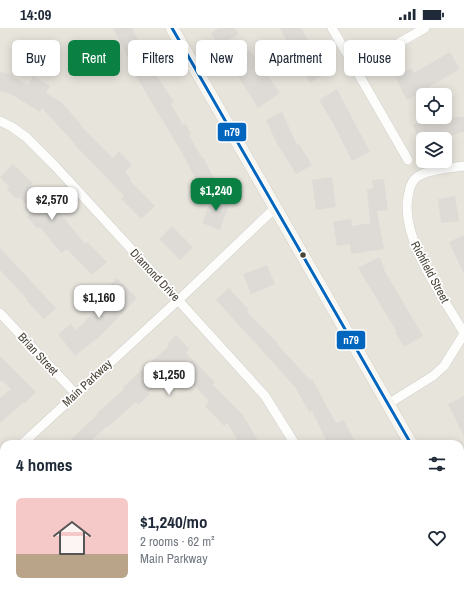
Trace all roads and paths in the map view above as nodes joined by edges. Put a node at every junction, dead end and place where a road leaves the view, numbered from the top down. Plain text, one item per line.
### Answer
1 (172, 28) edge
2 (332, 28) edge
3 (425, 28) edge
4 (404, 40) edge
5 (344, 49) edge
6 (360, 76) edge
7 (0, 121) edge
8 (408, 160) dead end
9 (464, 166) edge
10 (275, 208) junction
11 (178, 300) junction
12 (0, 313) edge
13 (464, 334) edge
14 (76, 394) junction
15 (388, 404) junction
16 (26, 440) edge
17 (292, 440) edge
18 (409, 440) edge

1 - 10 main road
2 - 5 street
3 - 4 street
6 - 8 street
7 - 11 street, Diamond Drive
9 - 13 street, Richfield Street
10 - 11 street, Main Parkway
10 - 15 main road
11 - 14 street, Main Parkway
11 - 17 street, Diamond Drive
12 - 14 street, Brian Street
13 - 15 street
14 - 16 street, Main Parkway
15 - 18 main road

